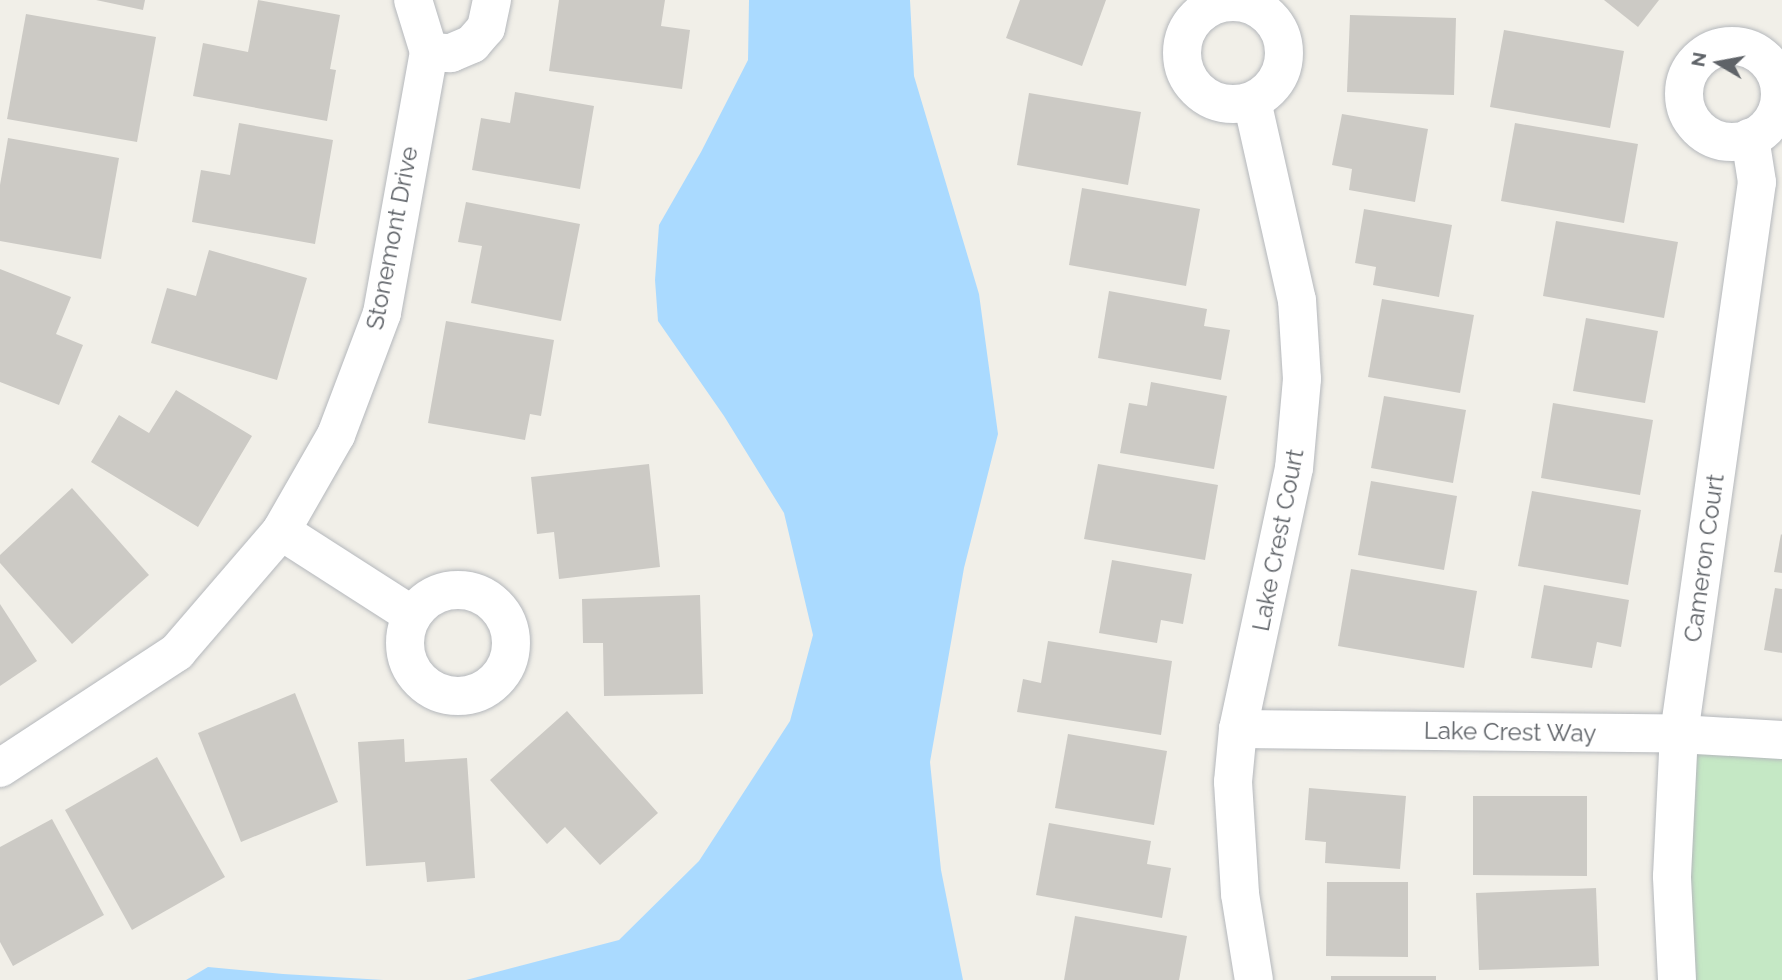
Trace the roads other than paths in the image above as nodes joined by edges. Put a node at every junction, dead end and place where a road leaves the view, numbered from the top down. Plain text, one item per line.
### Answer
1 (413, 0) edge
2 (492, 0) edge
3 (429, 52) junction
4 (1252, 101) dead end
5 (1750, 138) dead end
6 (281, 531) junction
7 (412, 615) dead end
8 (1238, 729) junction
9 (1679, 734) junction
10 (1782, 740) edge
11 (0, 768) edge
12 (1254, 980) edge
13 (1677, 980) edge

1 - 3 street, Stonemont Drive
2 - 3 street
3 - 6 street, Stonemont Drive
4 - 8 street, Lake Crest Court
5 - 9 street, Cameron Court
6 - 7 street
6 - 11 street, Stonemont Drive
8 - 9 street, Lake Crest Way
8 - 12 street, Lake Crest Court
9 - 10 street, Lake Crest Way
9 - 13 street, Cameron Court

